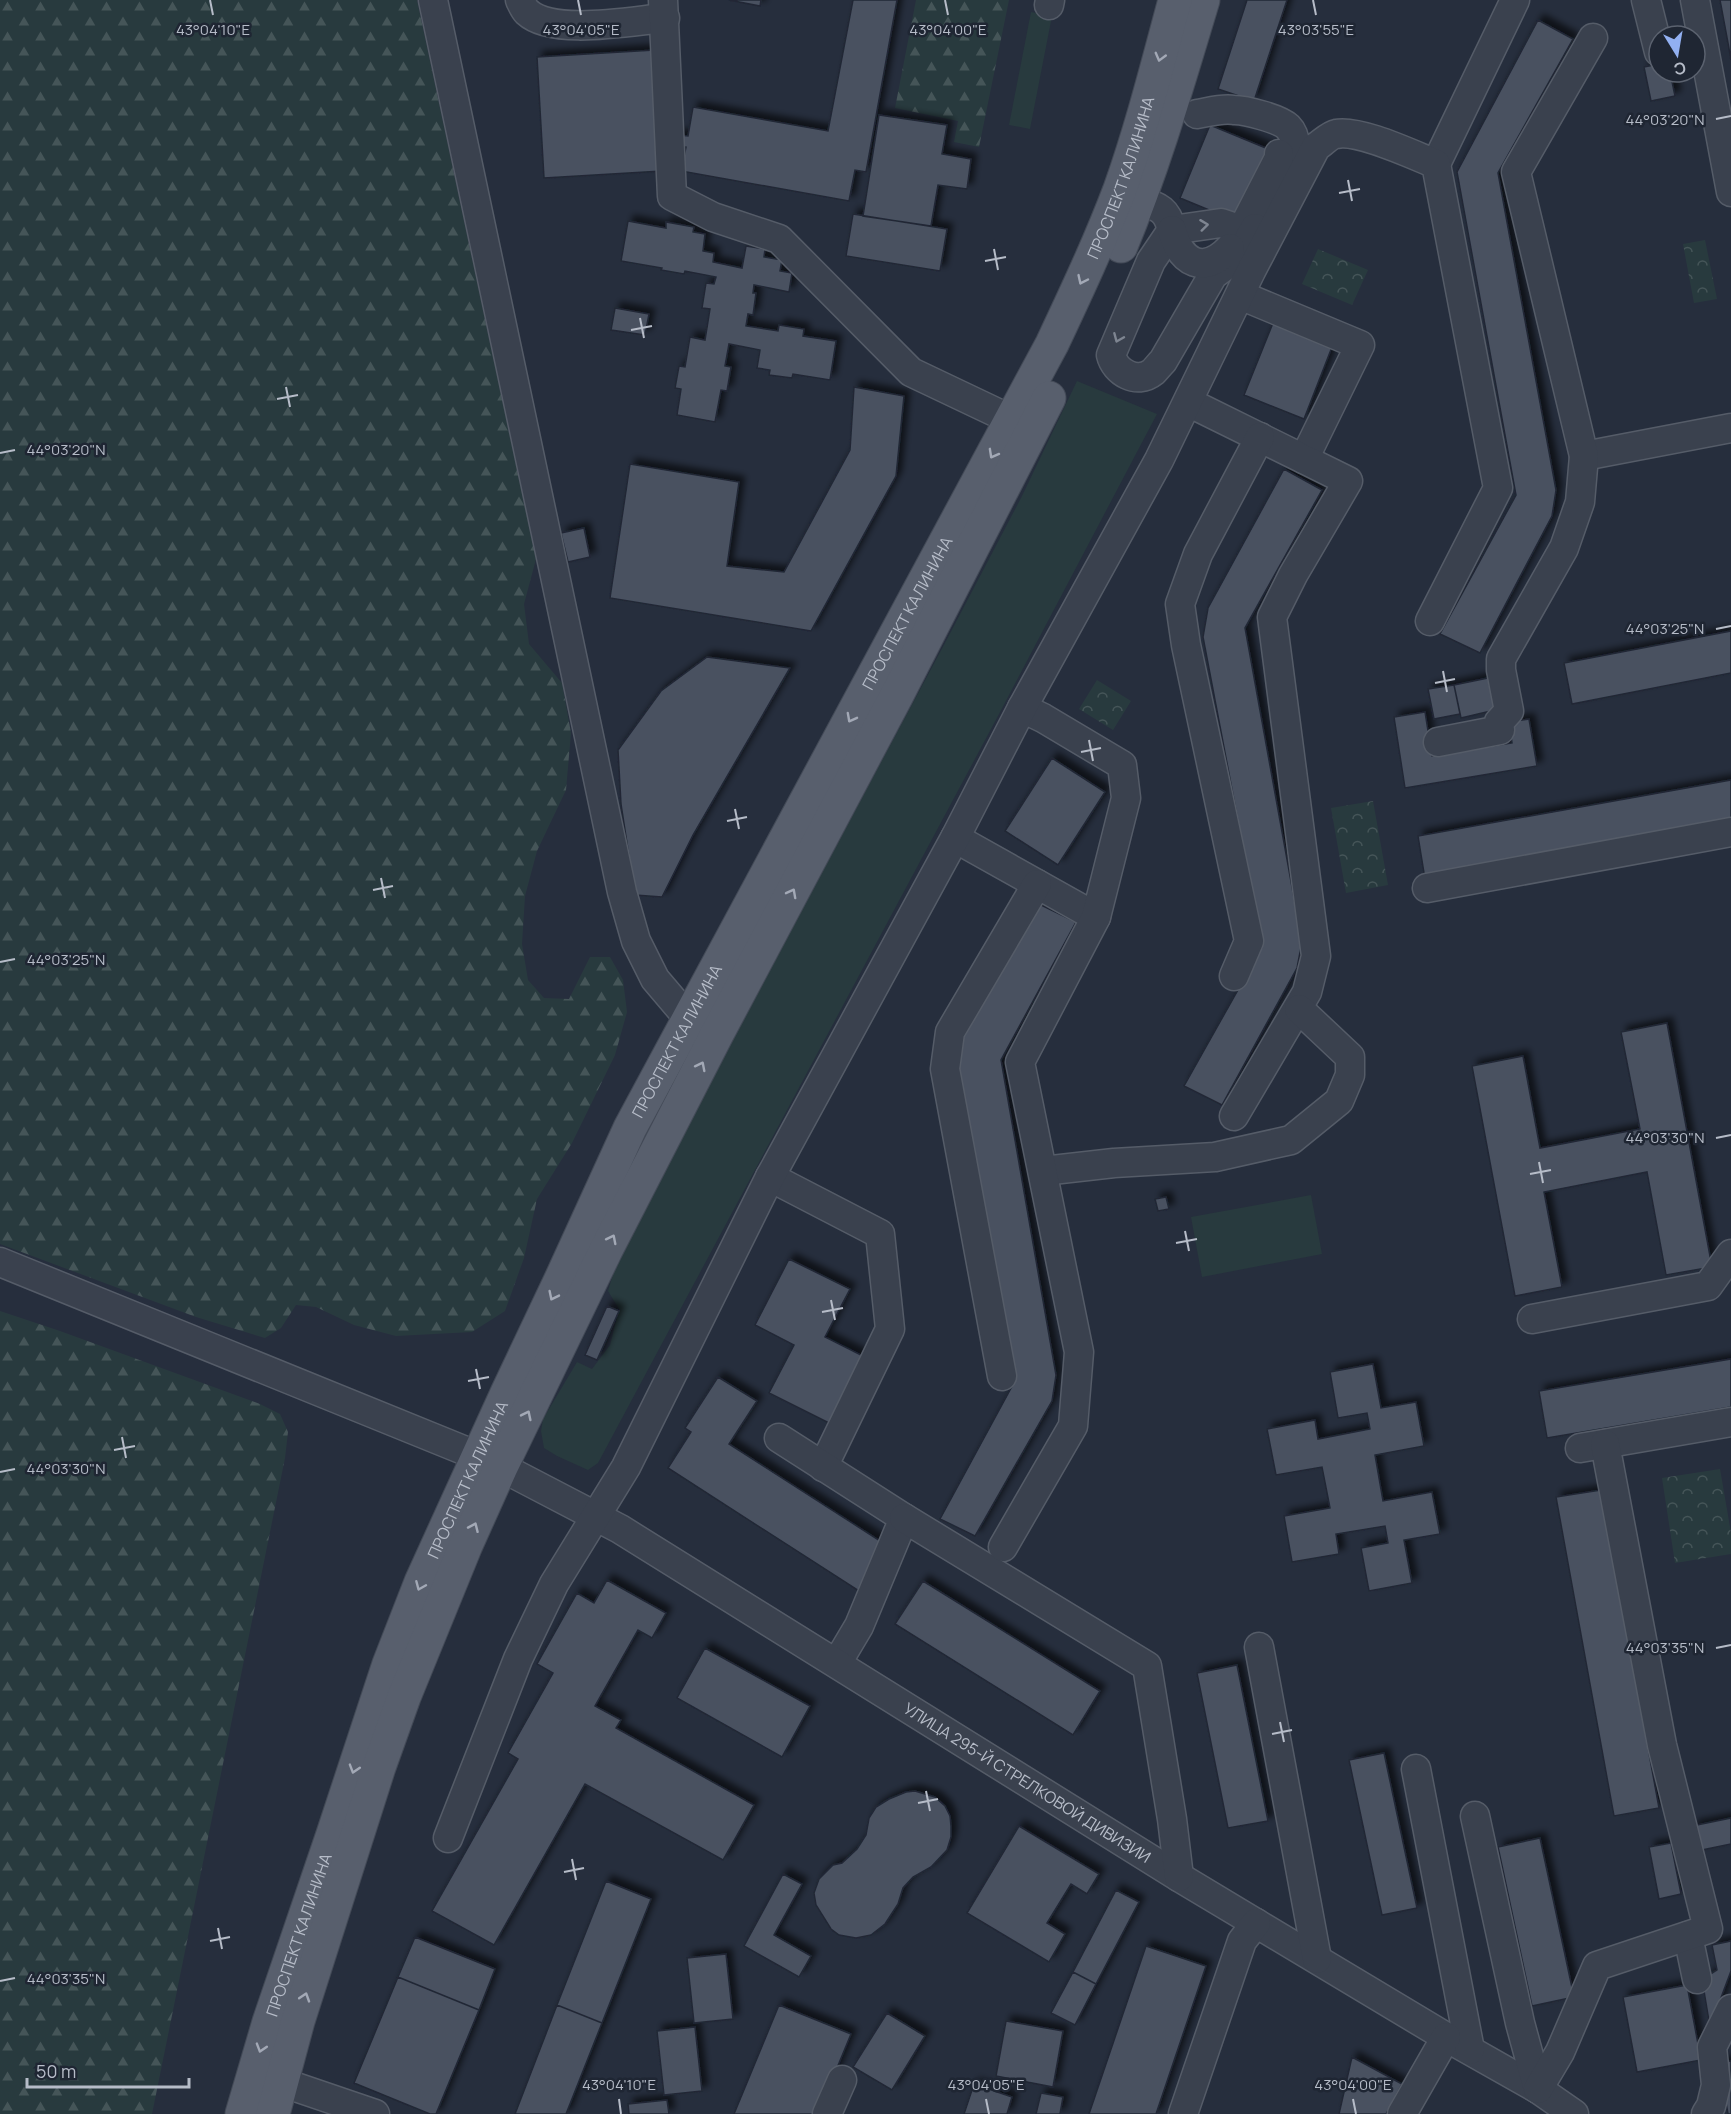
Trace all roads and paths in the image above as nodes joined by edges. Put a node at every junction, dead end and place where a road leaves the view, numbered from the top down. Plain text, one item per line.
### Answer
1 (433, 0) edge
2 (520, 0) edge
3 (1175, 0) edge
4 (1203, 0) edge
5 (1515, 0) edge
6 (1647, 0) edge
7 (1695, 0) edge
8 (664, 9) edge
9 (1653, 24) edge
10 (1593, 38) dead end
11 (1184, 110) junction
12 (1436, 164) junction
13 (1731, 192) edge
14 (1140, 201) junction
15 (1172, 230) junction
16 (1242, 230) junction
17 (1240, 295) junction
18 (1188, 402) junction
19 (1012, 420) junction
20 (1731, 428) edge
21 (1260, 437) junction
22 (1584, 456) junction
23 (1304, 459) junction
24 (1430, 621) dead end
25 (1022, 708) junction
26 (1438, 742) dead end
27 (1731, 832) edge
28 (956, 838) junction
29 (1037, 884) junction
30 (1427, 888) dead end
31 (1096, 917) junction
32 (1234, 976) dead end
33 (1299, 1009) junction
34 (689, 1019) junction
35 (1234, 1116) dead end
36 (630, 1128) junction
37 (660, 1144) junction
38 (1043, 1172) junction
39 (770, 1177) junction
40 (1731, 1254) edge
41 (0, 1262) edge
42 (1532, 1319) dead end
43 (1002, 1376) dead end
44 (1731, 1422) edge
45 (779, 1438) dead end
46 (490, 1462) junction
47 (823, 1467) junction
48 (596, 1516) junction
49 (904, 1518) junction
50 (1003, 1547) dead end
51 (1259, 1647) dead end
52 (837, 1663) junction
53 (1416, 1769) dead end
54 (1475, 1816) dead end
55 (448, 1838) dead end
56 (1179, 1877) junction
57 (1256, 1923) junction
58 (1709, 1929) edge
59 (1317, 1959) junction
60 (1697, 1979) dead end
61 (1731, 2009) edge
62 (1458, 2044) junction
63 (842, 2080) dead end
64 (281, 2082) junction
65 (1538, 2089) junction
66 (242, 2114) edge
67 (273, 2114) edge
68 (375, 2114) edge
69 (826, 2114) edge
70 (1183, 2114) edge
71 (1402, 2114) edge
72 (1574, 2114) edge
73 (1706, 2114) edge

1 - 34 street
2 - 8 street
3 -> 19 main road, ПРОСПЕКТ КАЛИНИНА
4 - 11 main road, ПРОСПЕКТ КАЛИНИНА
5 - 12 street
6 - 9 street
7 - 13 street
8 - 19 street
10 - 22 street
11 - 14 main road, ПРОСПЕКТ КАЛИНИНА
15 -> 11 street
11 - 16 street
12 - 17 street
12 - 24 street
14 - 15 street
37 -> 14 main road, ПРОСПЕКТ КАЛИНИНА
15 -> 16 street
15 - 16 street
17 - 18 street
17 - 23 street
18 - 21 street
18 - 25 street
19 -> 34 main road, ПРОСПЕКТ КАЛИНИНА
20 - 22 street
21 - 23 street
21 - 32 street
22 - 26 street
23 - 33 street
25 - 28 street
25 - 31 street
27 - 30 street
28 - 29 street
28 - 39 street
29 - 31 street
29 - 43 street
31 - 38 street
33 - 35 street
33 - 38 street
34 - 36 main road, ПРОСПЕКТ КАЛИНИНА
36 - 37 main road
36 -> 46 main road, ПРОСПЕКТ КАЛИНИНА
46 -> 37 main road, ПРОСПЕКТ КАЛИНИНА
38 - 50 street
39 - 47 street
39 - 48 street
40 - 42 street
41 - 46 street, УЛИЦА 295-Й СТРЕЛКОВОЙ ДИВИЗИИ
44 - 58 street
45 - 47 street
46 - 48 street, УЛИЦА 295-Й СТРЕЛКОВОЙ ДИВИЗИИ
64 -> 46 main road, ПРОСПЕКТ КАЛИНИНА
46 -> 66 main road, ПРОСПЕКТ КАЛИНИНА
47 - 49 street
48 - 52 street, УЛИЦА 295-Й СТРЕЛКОВОЙ ДИВИЗИИ
48 - 55 street
49 - 52 street
49 - 56 street
51 - 59 street
52 - 56 street, УЛИЦА 295-Й СТРЕЛКОВОЙ ДИВИЗИИ
53 - 62 street
54 - 65 street
56 - 57 street, УЛИЦА 295-Й СТРЕЛКОВОЙ ДИВИЗИИ
57 - 59 street, УЛИЦА 295-Й СТРЕЛКОВОЙ ДИВИЗИИ
57 - 70 street
58 - 60 street
58 - 65 street
59 - 62 street, УЛИЦА 295-Й СТРЕЛКОВОЙ ДИВИЗИИ
61 - 73 street
62 - 65 street, УЛИЦА 295-Й СТРЕЛКОВОЙ ДИВИЗИИ
62 - 71 street
63 - 69 street
64 - 67 main road, ПРОСПЕКТ КАЛИНИНА
64 - 68 street
65 - 72 street, УЛИЦА 295-Й СТРЕЛКОВОЙ ДИВИЗИИ

